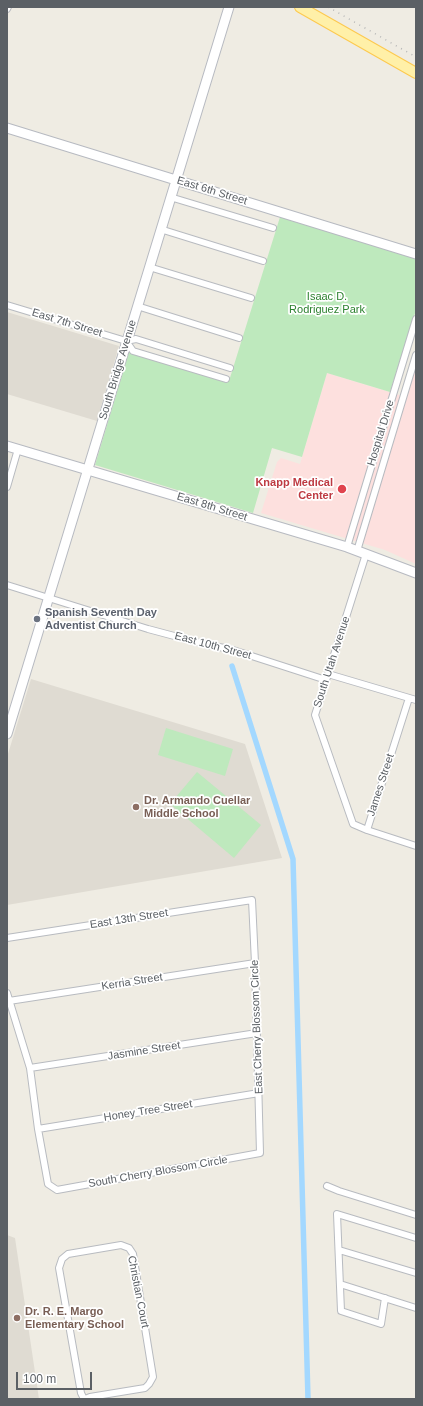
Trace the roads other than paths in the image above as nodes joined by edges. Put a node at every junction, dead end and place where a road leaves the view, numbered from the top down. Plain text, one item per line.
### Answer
1 (229, 7) edge
2 (300, 7) edge
3 (416, 73) edge
4 (7, 128) edge
5 (175, 179) junction
6 (170, 197) junction
7 (273, 228) dead end
8 (160, 229) junction
9 (416, 254) edge
10 (263, 261) dead end
11 (149, 267) junction
12 (251, 298) dead end
13 (7, 305) edge
14 (137, 306) junction
15 (416, 319) edge
16 (239, 338) dead end
17 (126, 341) junction
18 (416, 355) edge
19 (230, 368) dead end
20 (226, 379) dead end
21 (7, 446) edge
22 (18, 449) junction
23 (87, 469) junction
24 (7, 487) edge
25 (347, 548) junction
26 (362, 552) junction
27 (416, 573) edge
28 (7, 585) edge
29 (49, 598) junction
30 (328, 674) junction
31 (326, 680) junction
32 (409, 698) junction
33 (416, 700) edge
34 (7, 734) edge
35 (367, 830) junction
36 (416, 846) edge
37 (252, 900) joint
38 (7, 938) edge
39 (255, 963) junction
40 (7, 993) edge
41 (9, 1001) junction
42 (257, 1033) junction
43 (30, 1068) junction
44 (259, 1093) junction
45 (38, 1129) junction
46 (260, 1153) joint
47 (327, 1186) dead end
48 (416, 1215) edge
49 (416, 1238) edge
50 (339, 1250) junction
51 (416, 1274) edge
52 (340, 1284) junction
53 (385, 1298) junction
54 (416, 1308) edge
55 (84, 1399) edge

1 - 5 street, South Bridge Avenue
2 - 3 main road
4 - 5 street, East 6th Street
5 - 6 street, South Bridge Avenue
5 - 9 street, East 6th Street
6 - 7 street
6 - 8 street, South Bridge Avenue
8 - 10 street
8 - 11 street, South Bridge Avenue
11 - 12 street
11 - 14 street, South Bridge Avenue
13 - 17 street, East 7th Street
14 - 16 street
14 - 17 street, South Bridge Avenue
15 - 25 street, Hospital Drive
17 - 19 street, East 7th Street
17 - 20 street, East 7th Street
17 - 23 street, South Bridge Avenue
18 - 26 street, Hospital Drive
21 - 22 street, East 8th Street
22 - 23 street, East 8th Street
22 - 24 street
23 - 25 street, East 8th Street
23 - 29 street, South Bridge Avenue
25 - 26 street, East 8th Street
26 - 27 street, East 8th Street
26 - 30 street, South Utah Avenue
28 - 29 street, East 10th Street
29 - 31 street, East 10th Street
29 - 34 street, South Bridge Avenue
30 - 31 street, South Utah Avenue
30 - 32 street
31 - 35 street, South Utah Avenue
32 - 33 street
32 - 35 street, James Street
35 - 36 street, James Street
37 - 38 street, East 13th Street
37 - 39 street, East Cherry Blossom Circle
39 - 41 street, Kerria Street
39 - 42 street, East Cherry Blossom Circle
40 - 41 street
41 - 43 street
42 - 43 street, Jasmine Street
42 - 44 street, East Cherry Blossom Circle
43 - 45 street
44 - 45 street, Honey Tree Street
44 - 46 street, East Cherry Blossom Circle
45 - 46 street, South Cherry Blossom Circle
47 - 48 street
49 - 50 street
50 - 51 street
50 - 52 street
52 - 53 street
52 - 53 street
53 - 54 street
55 - 55 street, Christian Court

